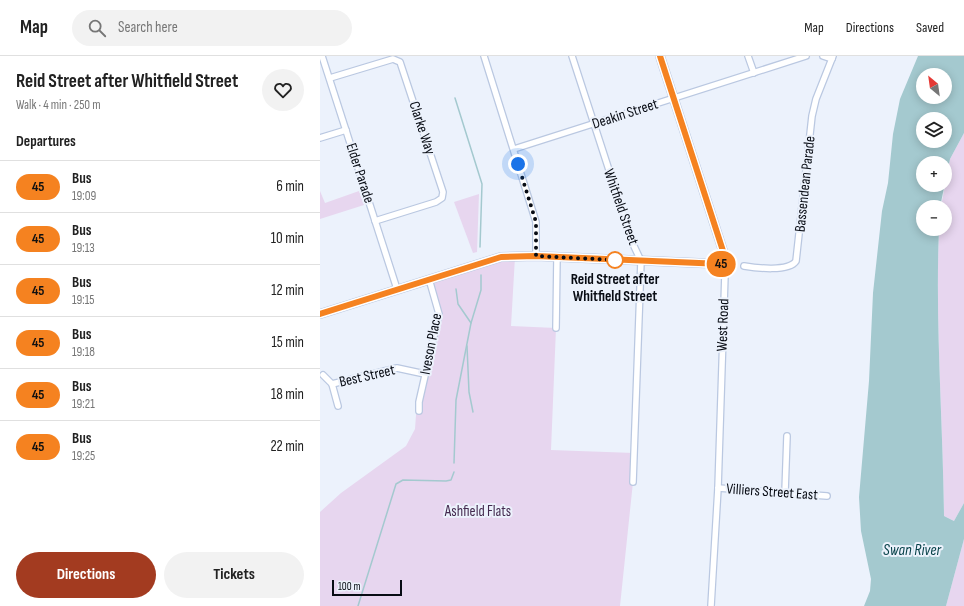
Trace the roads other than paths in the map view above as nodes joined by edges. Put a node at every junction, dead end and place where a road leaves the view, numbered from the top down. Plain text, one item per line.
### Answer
1 (322, 56) edge
2 (484, 56) edge
3 (572, 56) edge
4 (660, 56) edge
5 (748, 56) edge
6 (806, 56) edge
7 (823, 56) edge
8 (832, 57) edge
9 (754, 73) junction
10 (330, 78) junction
11 (673, 98) junction
12 (594, 124) junction
13 (346, 130) junction
14 (320, 138) edge
15 (514, 150) junction
16 (375, 221) junction
17 (536, 256) junction
18 (557, 257) junction
19 (641, 261) junction
20 (722, 264) junction
21 (744, 266) dead end
22 (429, 279) junction
23 (397, 289) junction
24 (320, 314) edge
25 (556, 328) dead end
26 (425, 374) junction
27 (323, 375) dead end
28 (332, 384) junction
29 (338, 406) dead end
30 (419, 411) dead end
31 (787, 436) dead end
32 (633, 482) dead end
33 (718, 488) junction
34 (785, 492) junction
35 (827, 496) dead end
36 (711, 606) edge

1 - 10 street, Elder Parade
2 - 15 street
3 - 12 street, Whitfield Street
4 - 11 street, West Road
5 - 9 street
6 - 9 street, Deakin Street
7 - 8 street
8 - 21 street, Bassendean Parade
9 - 11 street, Deakin Street
10 - 13 street, Elder Parade
10 - 16 street, Clarke Way
11 - 12 street, Deakin Street
11 - 20 street, West Road
12 - 15 street, Deakin Street
12 - 19 street, Whitfield Street
13 - 14 street
13 - 16 street, Elder Parade
15 - 17 street
16 - 23 street, Elder Parade
17 - 18 street
17 - 22 street
18 - 19 street
18 - 25 street
19 - 20 street
19 - 32 street, Whitfield Street
20 - 33 street, West Road
22 - 23 street
22 - 26 street, Iveson Place
23 - 24 street
26 - 28 street, Best Street
26 - 30 street, Iveson Place
27 - 28 street, Best Street
28 - 29 street, Best Street
31 - 34 street
33 - 34 street, Villiers Street East
33 - 36 street, West Road
34 - 35 street, Villiers Street East

